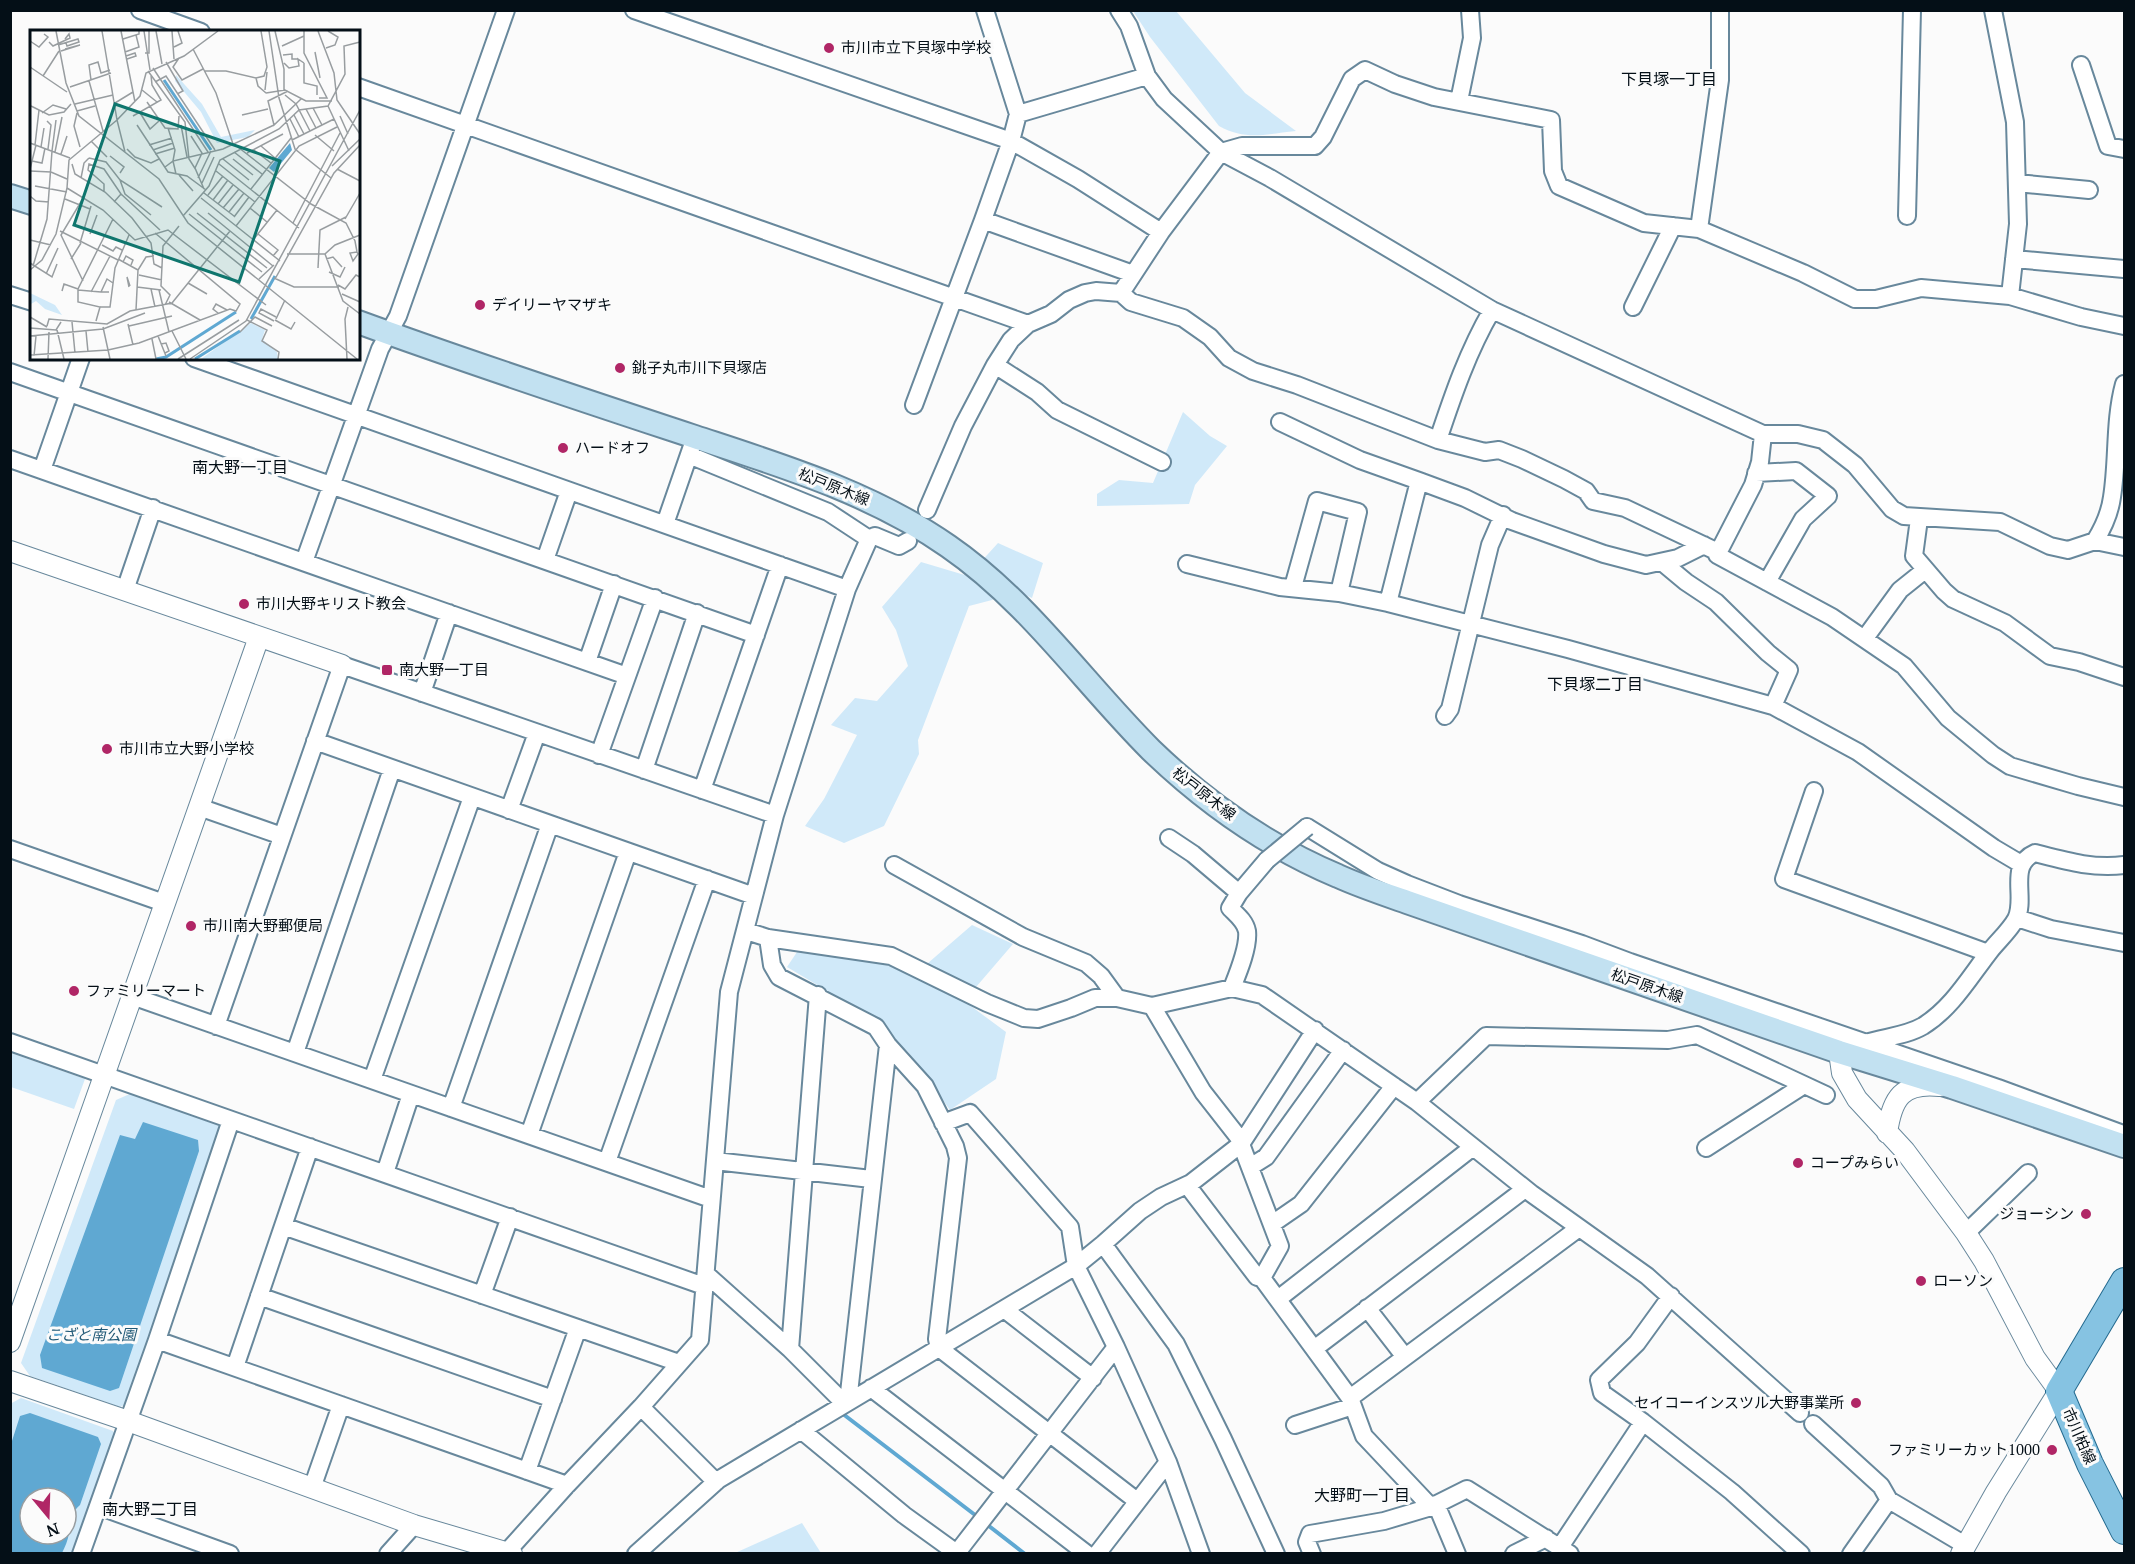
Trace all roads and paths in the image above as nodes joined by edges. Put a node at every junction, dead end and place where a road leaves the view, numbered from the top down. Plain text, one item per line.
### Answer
1 (140, 10) edge
2 (506, 10) edge
3 (634, 10) edge
4 (985, 10) edge
5 (1119, 10) edge
6 (1470, 10) edge
7 (1720, 10) edge
8 (1912, 10) edge
9 (1993, 10) edge
10 (195, 30) edge
11 (2082, 65) dead end
12 (1147, 76) junction
13 (360, 88) edge
14 (1459, 101) junction
15 (1018, 114) junction
16 (465, 126) junction
17 (1011, 141) junction
18 (2124, 149) edge
19 (1221, 152) junction
20 (2017, 183) junction
21 (2089, 190) dead end
22 (10, 196) edge
23 (30, 202) edge
24 (1907, 216) dead end
25 (983, 220) junction
26 (1673, 226) junction
27 (1700, 229) junction
28 (1161, 232) junction
29 (2014, 259) junction
30 (2124, 269) edge
31 (1133, 274) junction
32 (1121, 293) junction
33 (10, 295) edge
34 (2010, 296) junction
35 (953, 297) junction
36 (30, 301) edge
37 (1633, 307) dead end
38 (1492, 310) junction
39 (360, 323) edge
40 (1028, 324) junction
41 (2124, 326) edge
42 (388, 333) junction
43 (80, 360) edge
44 (199, 360) edge
45 (994, 365) junction
46 (10, 372) edge
47 (2124, 384) edge
48 (70, 392) junction
49 (914, 405) dead end
50 (356, 417) junction
51 (1280, 422) dead end
52 (1763, 434) junction
53 (1438, 440) junction
54 (692, 446) junction
55 (10, 459) edge
56 (1162, 462) dead end
57 (42, 470) junction
58 (1756, 473) junction
59 (1419, 481) junction
60 (332, 484) junction
61 (569, 492) junction
62 (153, 508) junction
63 (927, 510) dead end
64 (1503, 515) junction
65 (1919, 519) junction
66 (665, 524) junction
67 (869, 539) junction
68 (909, 541) dead end
69 (2095, 541) junction
70 (2124, 547) edge
71 (1711, 549) junction
72 (10, 551) edge
73 (545, 560) junction
74 (304, 562) junction
75 (1662, 562) junction
76 (1187, 564) dead end
77 (780, 565) junction
78 (1925, 570) junction
79 (1767, 582) junction
80 (614, 584) junction
81 (1293, 588) junction
82 (847, 589) junction
83 (125, 590) junction
84 (1339, 593) junction
85 (655, 598) junction
86 (1388, 603) junction
87 (449, 613) junction
88 (697, 613) junction
89 (1469, 624) junction
90 (756, 634) junction
91 (259, 637) junction
92 (1865, 638) junction
93 (587, 662) junction
94 (342, 665) junction
95 (627, 676) junction
96 (2124, 677) edge
97 (422, 693) junction
98 (1773, 706) junction
99 (1445, 716) dead end
100 (537, 733) junction
101 (315, 741) junction
102 (599, 755) junction
103 (392, 769) junction
104 (644, 770) junction
105 (702, 790) junction
106 (1814, 791) dead end
107 (472, 797) junction
108 (2124, 797) edge
109 (198, 807) junction
110 (509, 810) junction
111 (775, 815) junction
112 (550, 824) junction
113 (282, 836) junction
114 (1169, 838) dead end
115 (10, 849) edge
116 (628, 852) junction
117 (2021, 864) junction
118 (894, 865) dead end
119 (2124, 865) edge
120 (707, 879) junction
121 (1239, 893) junction
122 (754, 896) junction
123 (164, 903) junction
124 (2017, 918) junction
125 (746, 932) junction
126 (768, 938) junction
127 (2124, 944) edge
128 (1988, 953) junction
129 (1627, 970) junction
130 (1233, 988) junction
131 (818, 995) junction
132 (132, 996) junction
133 (1117, 998) junction
134 (1152, 1006) junction
135 (216, 1026) junction
136 (1315, 1030) junction
137 (10, 1042) edge
138 (1866, 1043) junction
139 (888, 1045) junction
140 (1343, 1050) junction
141 (1839, 1052) junction
142 (295, 1053) junction
143 (103, 1074) junction
144 (372, 1080) junction
145 (1804, 1085) junction
146 (1394, 1086) junction
147 (1952, 1087) junction
148 (411, 1094) junction
149 (1826, 1095) dead end
150 (1417, 1102) junction
151 (451, 1108) junction
152 (231, 1120) junction
153 (943, 1123) junction
154 (1887, 1133) junction
155 (529, 1135) junction
156 (2124, 1140) edge
157 (1241, 1144) junction
158 (310, 1147) junction
159 (1473, 1147) junction
160 (1706, 1148) dead end
161 (715, 1161) junction
162 (607, 1162) junction
163 (1250, 1167) junction
164 (804, 1171) junction
165 (385, 1173) junction
166 (2028, 1173) dead end
167 (871, 1179) junction
168 (1187, 1185) junction
169 (1525, 1189) junction
170 (711, 1199) junction
171 (510, 1217) junction
172 (1272, 1224) junction
173 (283, 1226) junction
174 (1579, 1228) junction
175 (1966, 1233) junction
176 (1103, 1244) junction
177 (1076, 1266) junction
178 (1262, 1278) junction
179 (705, 1280) junction
180 (2124, 1281) edge
181 (482, 1294) junction
182 (259, 1296) junction
183 (1671, 1296) junction
184 (1278, 1299) junction
185 (1367, 1308) junction
186 (1004, 1309) junction
187 (578, 1328) junction
188 (157, 1340) junction
189 (10, 1342) edge
190 (1116, 1347) junction
191 (939, 1348) junction
192 (790, 1349) junction
193 (1314, 1349) junction
194 (1405, 1357) junction
195 (679, 1363) junction
196 (235, 1367) junction
197 (1093, 1378) junction
198 (10, 1382) edge
199 (871, 1388) junction
200 (2059, 1391) junction
201 (553, 1399) junction
202 (1351, 1402) junction
203 (846, 1403) junction
204 (341, 1405) junction
205 (641, 1407) junction
206 (1800, 1413) dead end
207 (128, 1421) junction
208 (1643, 1422) junction
209 (1813, 1424) dead end
210 (1294, 1425) dead end
211 (801, 1430) junction
212 (1049, 1434) junction
213 (1168, 1462) junction
214 (527, 1471) junction
215 (716, 1482) junction
216 (567, 1485) junction
217 (312, 1488) junction
218 (1005, 1491) junction
219 (1889, 1500) junction
220 (1137, 1501) junction
221 (1434, 1505) junction
222 (98, 1506) junction
223 (414, 1526) junction
224 (2124, 1531) edge
225 (1559, 1546) edge
226 (1963, 1549) edge
227 (508, 1553) edge
228 (957, 1553) edge
229 (81, 1554) edge
230 (231, 1554) edge
231 (388, 1554) edge
232 (636, 1554) edge
233 (1087, 1554) edge
234 (1097, 1554) edge
235 (1201, 1554) edge
236 (1276, 1554) edge
237 (1312, 1554) edge
238 (1457, 1554) edge
239 (1514, 1554) edge
240 (1801, 1554) edge
241 (1851, 1554) edge

1 - 10 street
2 - 16 street
3 - 17 street
4 - 15 street
5 - 12 street
6 - 14 street
7 - 27 street
8 - 24 street
9 - 20 street
11 - 18 street
12 - 15 street
12 - 19 street
13 - 16 street
14 - 19 street
14 - 26 street
15 - 17 street
16 - 35 street
16 - 42 street
17 - 25 street
17 - 28 street
19 - 28 street
19 - 38 street
20 - 21 street
20 - 29 street
22 - 23 main road
25 - 31 street
25 - 35 street
26 - 27 street
26 - 37 street
27 - 34 street
28 - 31 street
29 - 30 street
29 - 34 street
31 - 32 street
32 - 40 street
32 - 53 street
33 - 36 street
34 - 41 street
35 - 40 street
35 - 49 street
38 - 52 street
38 - 53 street
39 - 42 main road, 松戸原木線
40 - 45 street
42 - 50 street
42 - 54 main road, 松戸原木線
43 - 48 street
44 - 50 street
45 - 56 street
45 - 63 street
46 - 48 street
47 - 69 street
48 - 57 street
48 - 60 street
50 - 60 street
50 - 61 street
51 - 59 street
52 - 58 street
52 - 65 street
53 - 71 street
54 - 66 street
54 - 67 street
54 - 129 main road, 松戸原木線
55 - 57 street
57 - 62 street
58 - 71 street
58 - 79 street
59 - 64 street
59 - 86 street
60 - 73 street
60 - 74 street
61 - 66 street
61 - 73 street
62 - 74 street
62 - 83 street
64 - 75 street
64 - 89 street
65 - 69 street
65 - 78 street
66 - 77 street
67 - 68 street
67 - 82 street
69 - 70 street
71 - 75 street
71 - 79 street
72 - 83 street
73 - 80 street
74 - 87 street
75 - 98 street
76 - 81 street
77 - 82 street
77 - 90 street
78 - 92 street
78 - 96 street
79 - 92 street
80 - 85 street
80 - 93 street
81 - 84 street
81 - 84 street
82 - 111 street
83 - 91 street
84 - 86 street
85 - 88 street
85 - 95 street
86 - 89 street
87 - 93 street
87 - 97 street
88 - 90 street
88 - 104 street
89 - 98 street
89 - 99 street
90 - 105 street
91 - 94 street
91 - 109 street
92 - 108 street
93 - 95 street
94 - 97 street
94 - 101 street
95 - 102 street
97 - 100 street
98 - 117 street
100 - 102 street
100 - 110 street
101 - 103 street
101 - 113 street
102 - 104 street
103 - 107 street
103 - 142 street
104 - 105 street
105 - 111 street
106 - 128 street
107 - 110 street
107 - 144 street
109 - 113 street
109 - 123 street
110 - 112 street
111 - 122 street
112 - 116 street
112 - 151 street
113 - 135 street
114 - 121 street
115 - 123 street
116 - 120 street
116 - 155 street
117 - 119 street
117 - 124 street
118 - 133 street
120 - 122 street
120 - 162 street
121 - 129 street, bridge
121 - 130 street
122 - 125 street
123 - 132 street
124 - 127 street
124 - 128 street
125 - 126 street
125 - 161 street
126 - 131 street
126 - 133 street
128 - 138 street
129 - 138 street
129 - 141 main road, 松戸原木線
130 - 134 street
130 - 136 street
131 - 139 street
131 - 164 street
132 - 135 street
132 - 143 street
133 - 134 street
134 - 157 street
135 - 142 street
136 - 140 street
136 - 157 street
137 - 143 street
138 - 156 street
139 - 153 street
139 - 167 street
140 - 146 street
140 - 163 street
141 - 147 main road, 松戸原木線
141 - 154 street
142 - 144 street
143 - 152 street
143 - 189 street
144 - 148 street
145 - 149 street
145 - 150 street
145 - 160 street
146 - 150 street
146 - 172 street
147 - 154 street
147 - 156 main road, 松戸原木線
148 - 151 street
148 - 165 street
150 - 159 street
151 - 155 street
152 - 158 street
152 - 188 street
153 - 177 street
153 - 191 street
154 - 175 street
155 - 162 street
157 - 163 street
157 - 168 street
158 - 165 street
158 - 173 street
159 - 169 street
159 - 184 street
161 - 164 street
161 - 170 street
162 - 170 street
163 - 172 street
164 - 167 street
164 - 192 street
165 - 171 street
166 - 175 street
167 - 203 street
168 - 176 street
168 - 178 street
169 - 174 street
169 - 185 street
170 - 179 street
171 - 179 street
171 - 181 street
172 - 178 street
173 - 181 street
173 - 182 street
174 - 183 street
174 - 194 street
175 - 200 street
176 - 177 street
176 - 236 street
177 - 186 street
177 - 190 street
178 - 184 street
179 - 192 street
179 - 195 street
180 - 200 main road, 市川柏線
181 - 187 street
182 - 196 street
182 - 201 street
183 - 206 street
183 - 208 street
184 - 193 street
185 - 193 street
185 - 194 street
186 - 191 street
186 - 197 street
187 - 195 street
187 - 201 street
188 - 196 street
188 - 207 street
190 - 197 street
190 - 213 street
191 - 199 street
191 - 212 street
192 - 203 street
193 - 202 street
194 - 202 street
195 - 205 street
196 - 204 street
197 - 212 street
198 - 207 street
199 - 203 street
199 - 218 street
200 - 224 main road, 市川柏線
200 - 226 street
201 - 214 street
202 - 210 street
202 - 221 street
203 - 211 street
204 - 214 street
204 - 217 street
205 - 215 street
205 - 216 street
207 - 217 street
207 - 222 street
208 - 225 street
208 - 240 street
209 - 219 street
211 - 215 street
211 - 228 street
212 - 218 street
212 - 220 street
213 - 220 street
213 - 235 street
214 - 216 street
215 - 232 street
216 - 227 street
217 - 223 street
218 - 228 street
218 - 233 street
219 - 226 street
219 - 241 street
220 - 234 street
221 - 225 street
221 - 237 street
221 - 238 street
222 - 229 street
222 - 230 street
223 - 227 street
223 - 231 street
225 - 239 street

